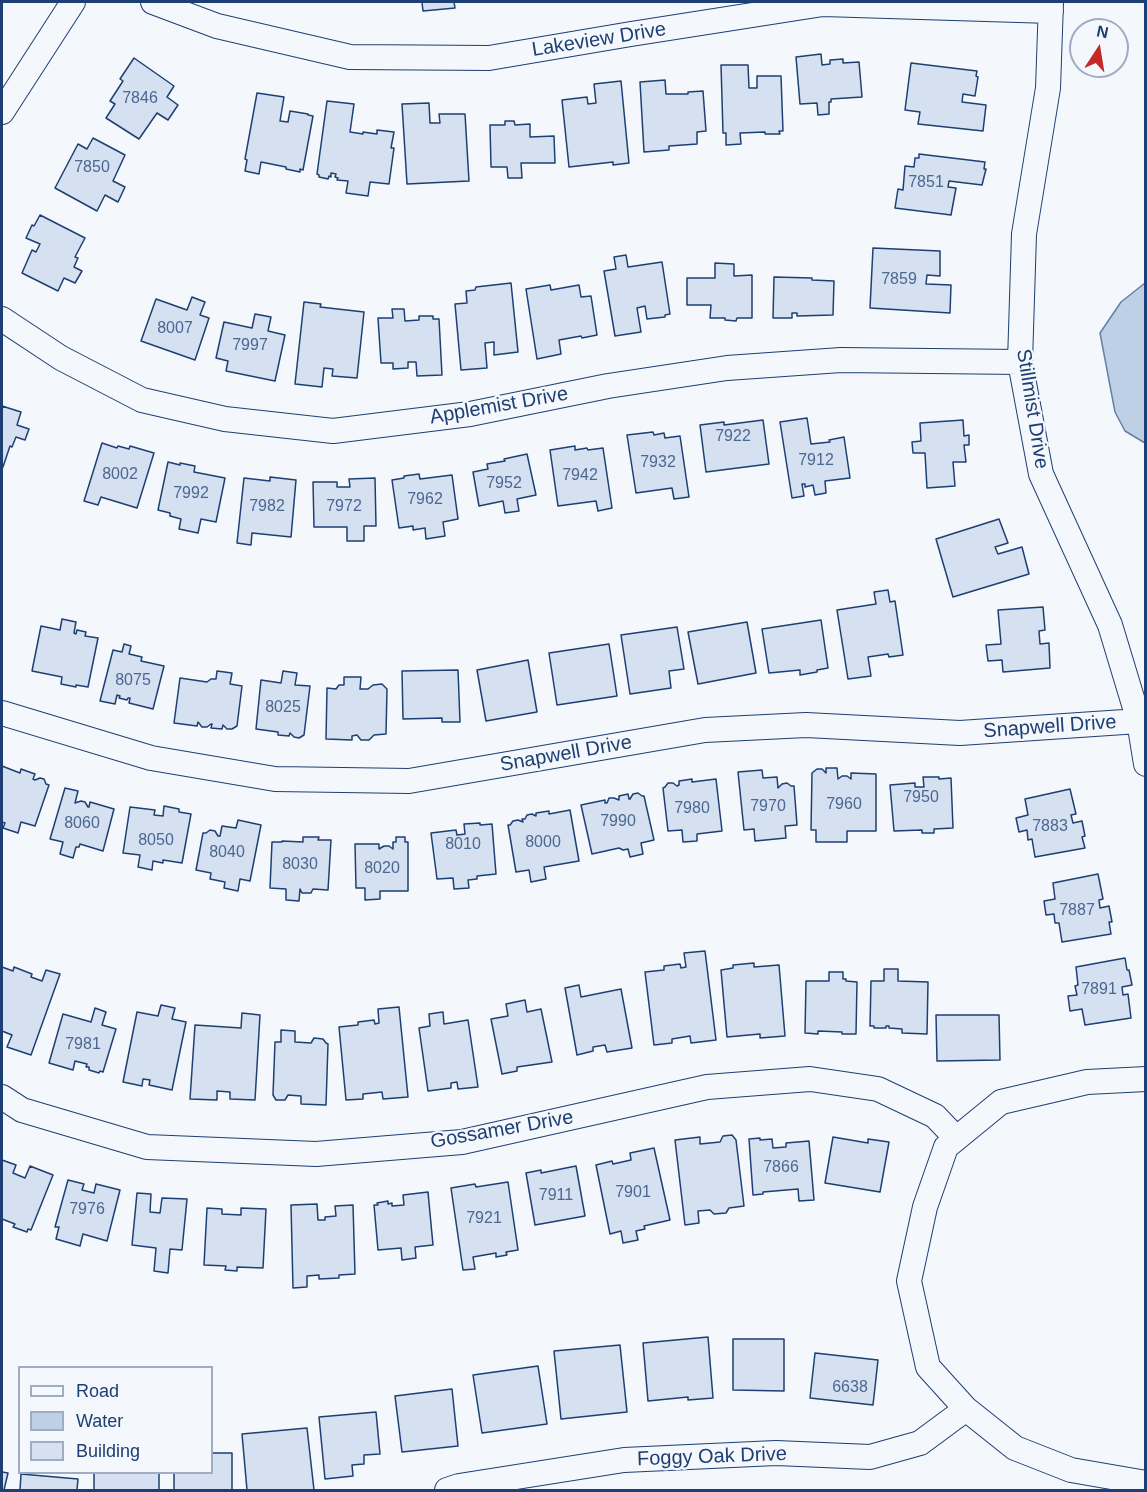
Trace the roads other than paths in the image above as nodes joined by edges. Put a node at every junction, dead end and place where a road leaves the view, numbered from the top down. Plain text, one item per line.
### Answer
1 (73, 2) edge
2 (153, 2) edge
3 (1051, 6) edge
4 (2, 112) edge
5 (2, 320) edge
6 (1020, 362) junction
7 (2, 713) edge
8 (1139, 721) junction
9 (1146, 764) edge
10 (1146, 1079) edge
11 (2, 1097) edge
12 (956, 1138) junction
13 (966, 1409) junction
14 (1146, 1483) edge
15 (447, 1491) edge

1 - 4 street
2 - 3 street, Lakeview Drive
3 - 6 street, Stillmist Drive
5 - 6 street, Applemist Drive
6 - 8 street, Stillmist Drive
7 - 8 street, Snapwell Drive
8 - 9 street, Stillmist Drive
10 - 12 street
11 - 12 street, Gossamer Drive
12 - 13 street
13 - 14 street
13 - 15 street, Foggy Oak Drive

